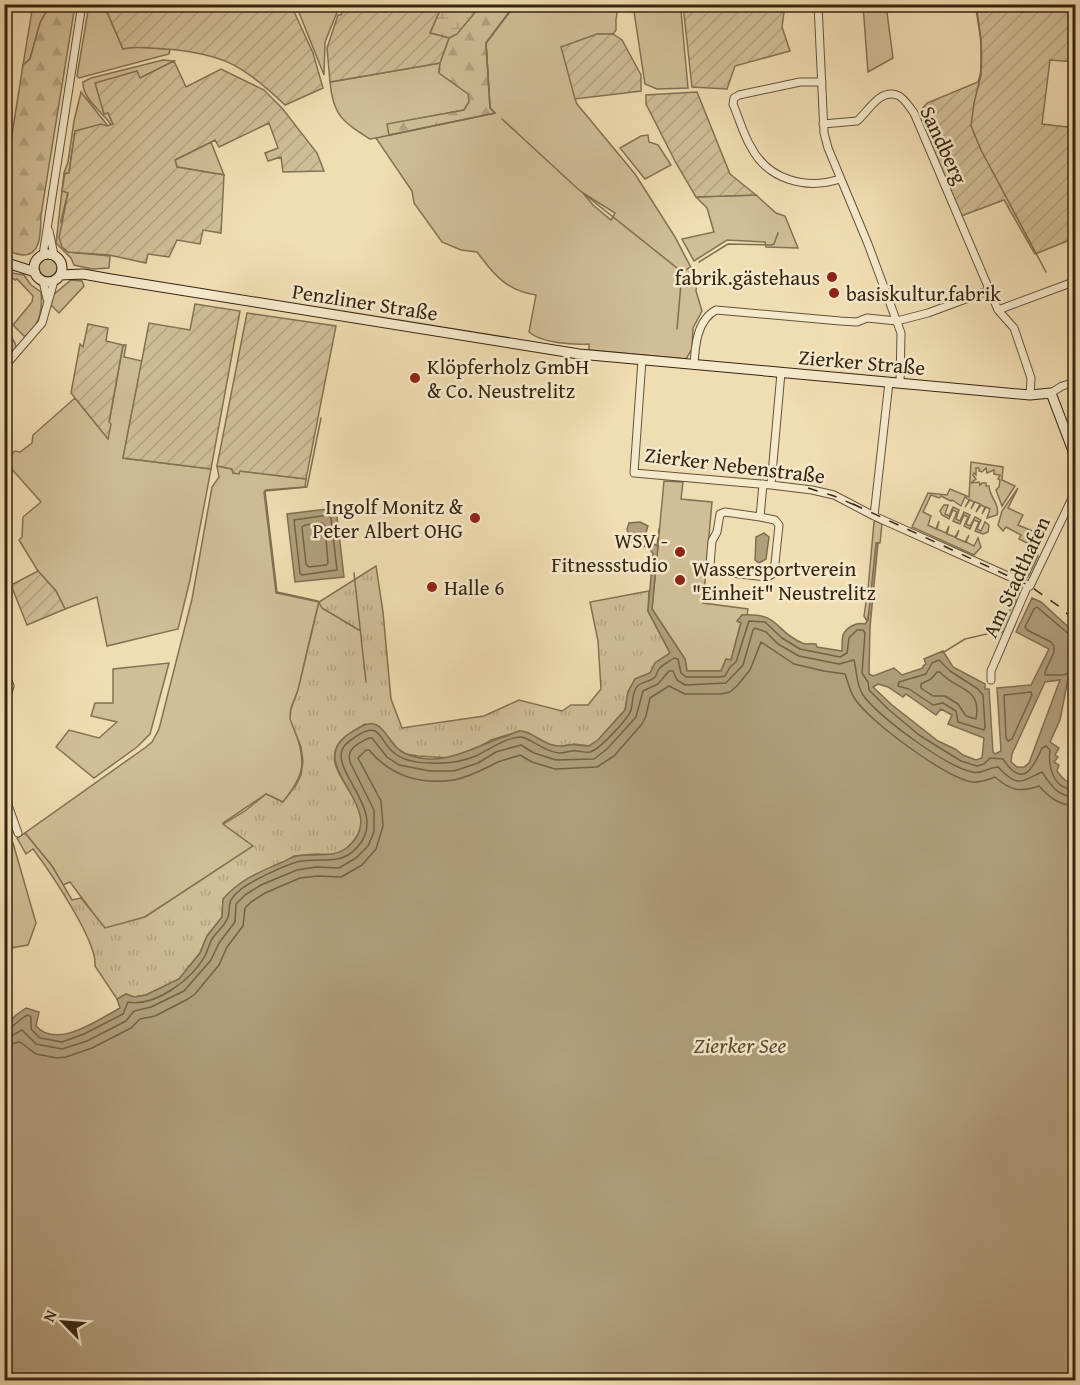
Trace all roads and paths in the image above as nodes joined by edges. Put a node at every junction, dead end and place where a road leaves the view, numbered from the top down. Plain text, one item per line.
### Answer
1 (82, 4) edge
2 (819, 4) edge
3 (822, 81) junction
4 (823, 124) junction
5 (840, 179) junction
6 (44, 256) junction
7 (7, 262) edge
8 (62, 264) junction
9 (35, 272) junction
10 (83, 274) junction
11 (57, 278) junction
12 (43, 281) junction
13 (1076, 281) edge
14 (990, 290) junction
15 (48, 303) junction
16 (998, 310) junction
17 (897, 321) junction
18 (642, 360) junction
19 (694, 365) junction
20 (4, 367) edge
21 (781, 373) junction
22 (895, 382) junction
23 (1076, 382) edge
24 (1030, 391) junction
25 (1051, 393) junction
26 (1076, 459) edge
27 (763, 484) junction
28 (771, 485) junction
29 (1076, 490) edge
30 (874, 516) junction
31 (760, 517) junction
32 (1029, 585) junction
33 (4, 671) edge
34 (991, 680) dead end
35 (4, 704) edge
36 (4, 794) edge
37 (6, 805) edge
38 (18, 833) dead end

1 - 6 street
2 - 3 street
3 - 4 street
3 - 5 street
4 - 5 street
4 - 14 street, Sandberg
5 - 17 street
6 - 7 main road
6 - 8 main road
6 - 9 main road
7 - 9 main road
8 - 10 main road, Penzliner Straße
8 - 11 main road
9 - 12 main road
10 - 11 main road, Penzliner Straße
10 - 18 main road, Penzliner Straße
11 - 12 main road
11 - 15 street
12 - 15 street
13 - 16 street
14 - 16 street, Sandberg
14 - 17 street
15 - 20 street
16 - 24 street, Sandberg
17 - 19 street
17 - 22 street
18 - 19 main road, Zierker Straße
18 - 27 street, Zierker Nebenstraße
19 - 21 main road, Zierker Straße
21 - 22 main road, Zierker Straße
21 - 28 street
22 - 24 main road, Zierker Straße
22 - 30 street
23 - 25 street, Zierker Straße
24 - 25 main road, Zierker Straße
25 - 26 main road
27 - 28 street, Zierker Nebenstraße
27 - 31 street
28 - 30 street, Zierker Nebenstraße
29 - 32 street, Am Stadthafen
30 - 32 street, Zierker Nebenstraße
31 - 31 street
32 - 34 street, Am Stadthafen
33 - 35 street
36 - 37 street
37 - 38 street

